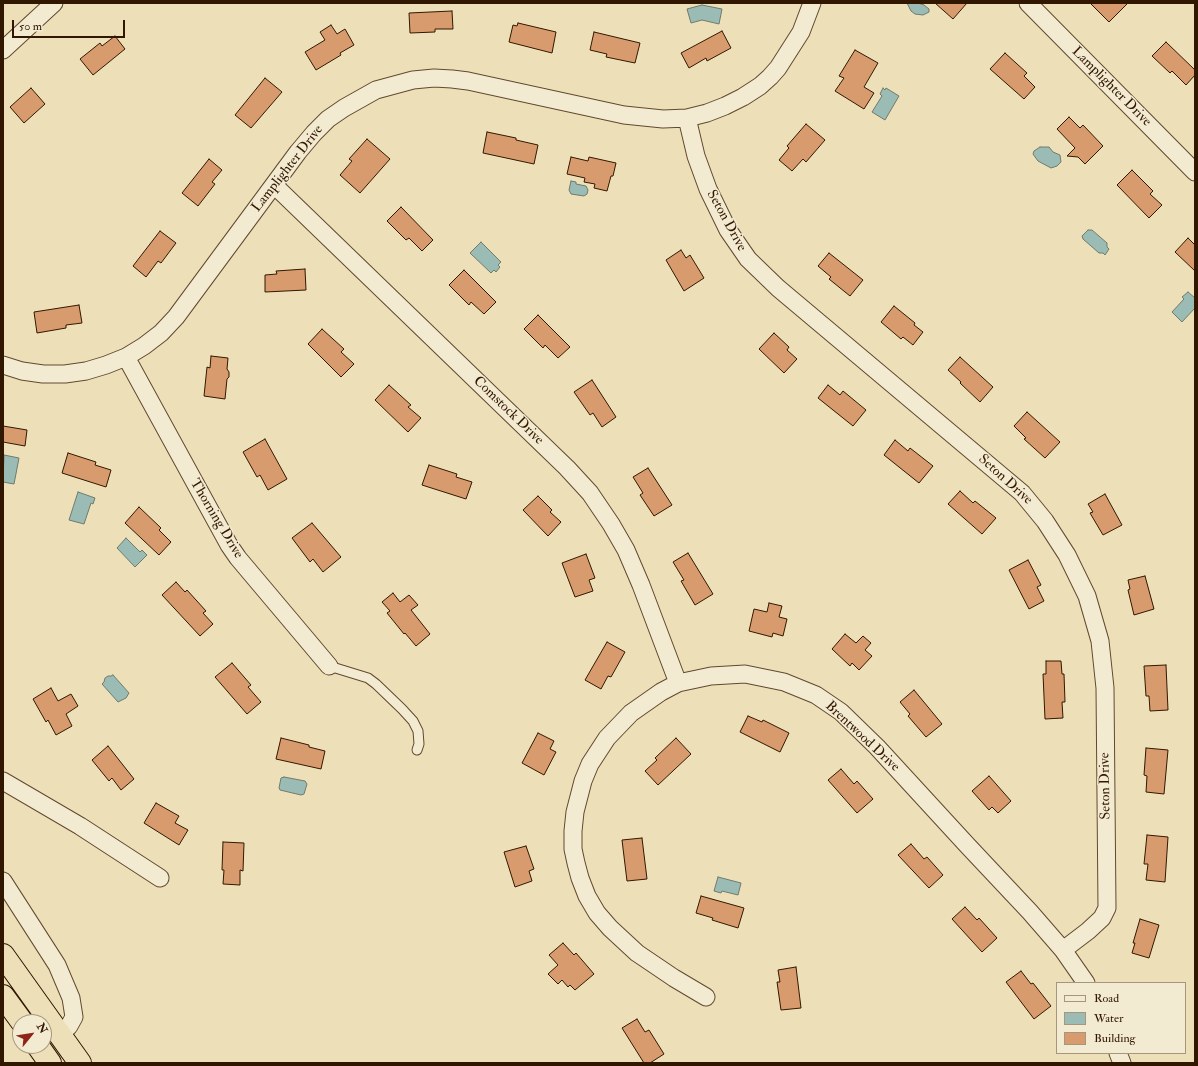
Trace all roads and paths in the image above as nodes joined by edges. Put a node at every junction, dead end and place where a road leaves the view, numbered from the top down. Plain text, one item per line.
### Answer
1 (54, 3) edge
2 (812, 3) edge
3 (1028, 3) edge
4 (3, 50) edge
5 (687, 118) junction
6 (1195, 172) edge
7 (274, 185) junction
8 (126, 357) junction
9 (3, 365) edge
10 (329, 666) joint
11 (678, 683) junction
12 (416, 750) dead end
13 (3, 780) edge
14 (160, 878) dead end
15 (3, 881) edge
16 (1064, 950) junction
17 (3, 955) edge
18 (1085, 982) edge
19 (3, 996) edge
20 (706, 997) dead end
21 (16, 1014) edge
22 (60, 1034) junction
23 (44, 1054) edge
24 (50, 1063) edge
25 (80, 1063) edge

1 - 4 street
2 - 5 street, Lamplighter Drive
3 - 6 street, Lamplighter Drive
5 - 7 street, Lamplighter Drive
5 - 16 street, Seton Drive
7 - 8 street, Lamplighter Drive
7 - 11 street, Comstock Drive
8 - 9 street, Lamplighter Drive
8 - 10 street, Thorning Drive
10 - 12 lane
11 - 16 street, Brentwood Drive
11 - 20 street, Brentwood Drive
13 - 14 street
15 - 22 street
16 - 18 street, Brentwood Drive
17 - 22 highway
19 - 21 highway
22 - 25 highway
23 - 24 highway

